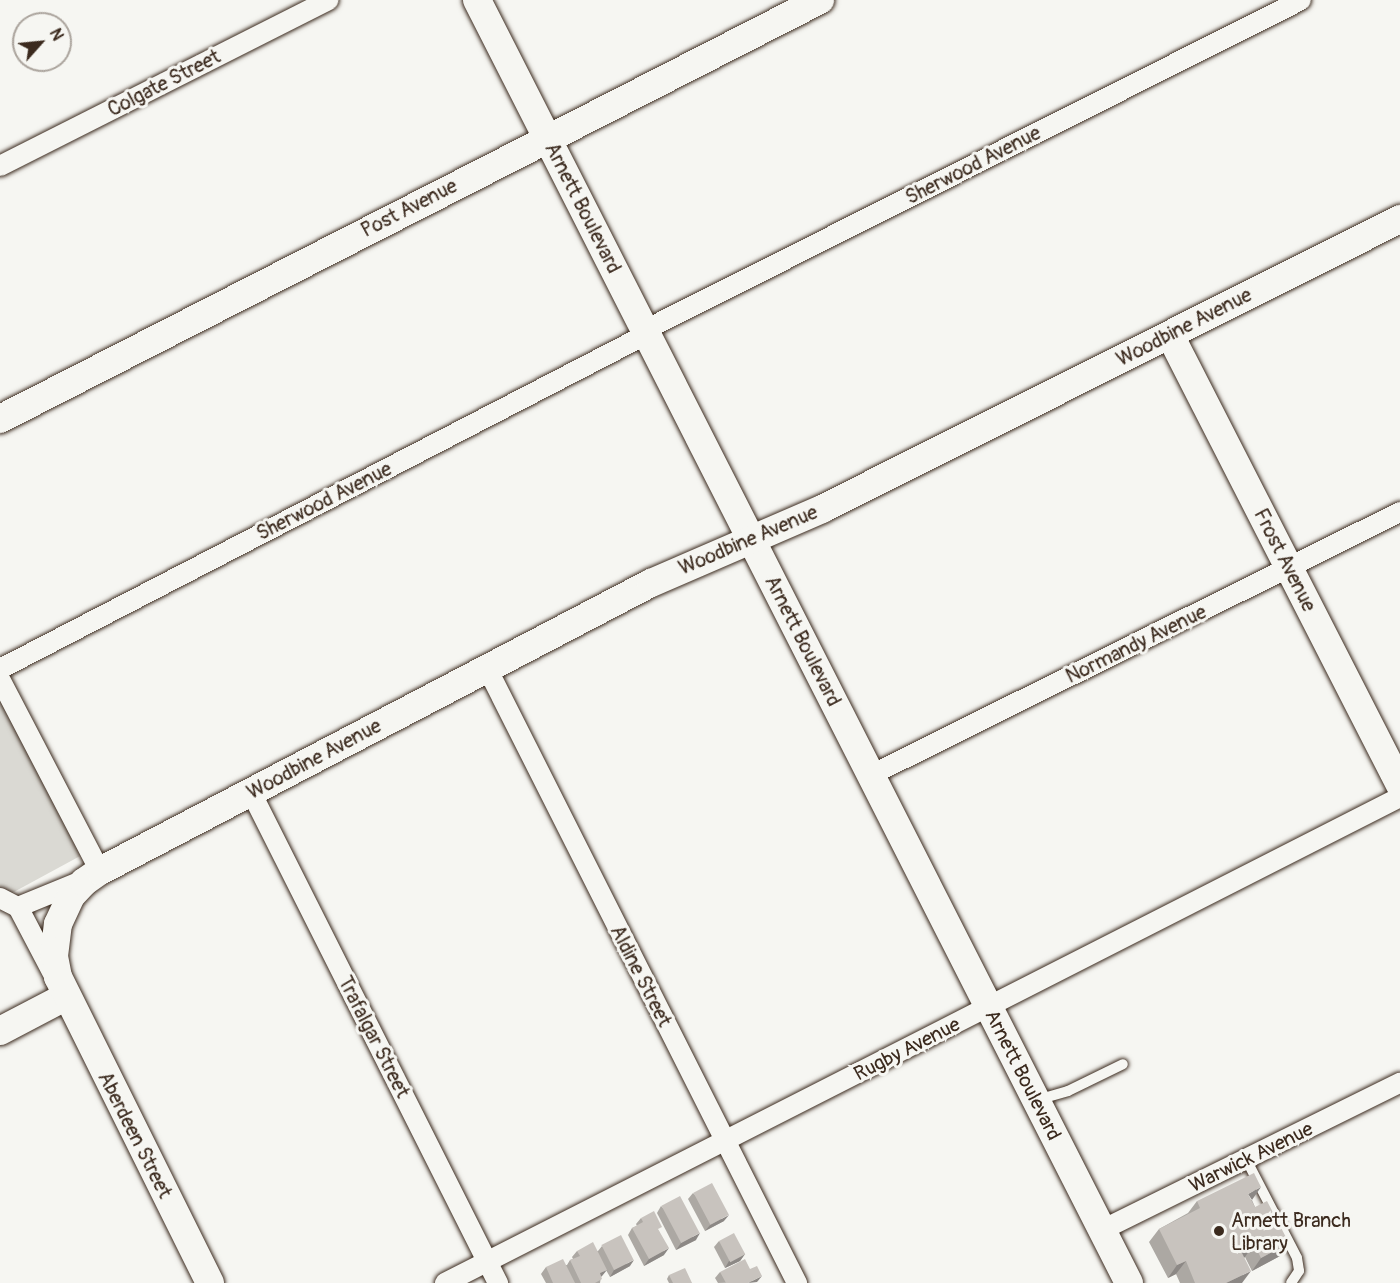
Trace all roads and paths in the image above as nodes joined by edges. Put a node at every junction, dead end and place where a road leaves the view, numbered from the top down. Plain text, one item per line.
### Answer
1 (328, 0) edge
2 (477, 0) edge
3 (820, 0) edge
4 (1301, 0) edge
5 (548, 138) junction
6 (0, 166) edge
7 (1400, 219) edge
8 (646, 332) junction
9 (1170, 335) junction
10 (0, 419) edge
11 (1400, 512) edge
12 (751, 539) junction
13 (1289, 569) junction
14 (487, 668) junction
15 (0, 669) edge
16 (0, 679) edge
17 (871, 775) junction
18 (1400, 785) edge
19 (251, 792) junction
20 (1400, 797) edge
21 (96, 873) junction
22 (0, 898) edge
23 (18, 907) junction
24 (63, 992) junction
25 (989, 1008) junction
26 (0, 1031) edge
27 (1123, 1064) dead end
28 (1400, 1083) edge
29 (1036, 1100) junction
30 (724, 1141) junction
31 (1246, 1159) junction
32 (1102, 1230) junction
33 (487, 1262) junction
34 (210, 1283) edge
35 (445, 1283) edge
36 (498, 1283) edge
37 (796, 1283) edge
38 (1129, 1283) edge
39 (1291, 1283) edge

1 - 6 street, Colgate Street
2 - 5 street, Arnett Boulevard
3 - 5 street, Post Avenue
4 - 8 street, Sherwood Avenue
5 - 8 street, Arnett Boulevard
5 - 10 street, Post Avenue
7 - 9 street, Woodbine Avenue
8 - 12 street, Arnett Boulevard
8 - 15 street, Sherwood Avenue
9 - 12 street, Woodbine Avenue
9 - 13 street, Frost Avenue
11 - 13 street, Normandy Avenue
12 - 14 street, Woodbine Avenue
12 - 17 street, Arnett Boulevard
13 - 17 street, Normandy Avenue
13 - 18 street, Frost Avenue
14 - 19 street, Woodbine Avenue
14 - 30 street, Aldine Street
16 - 21 street
17 - 25 street, Arnett Boulevard
19 - 21 street, Woodbine Avenue
19 - 33 street, Trafalgar Street
20 - 25 street, Rugby Avenue
21 - 23 street
21 - 24 street, Aberdeen Street
22 - 23 street
23 - 24 street, Aberdeen Street
24 - 26 street
24 - 34 street, Aberdeen Street
25 - 29 street, Arnett Boulevard
25 - 30 street, Rugby Avenue
27 - 29 lane
28 - 31 street, Warwick Avenue
29 - 32 street, Arnett Boulevard
30 - 33 street, Rugby Avenue
30 - 37 street, Aldine Street
31 - 32 street, Warwick Avenue
31 - 39 lane
32 - 38 street, Arnett Boulevard
33 - 35 street, Rugby Avenue
33 - 36 street, Trafalgar Street

